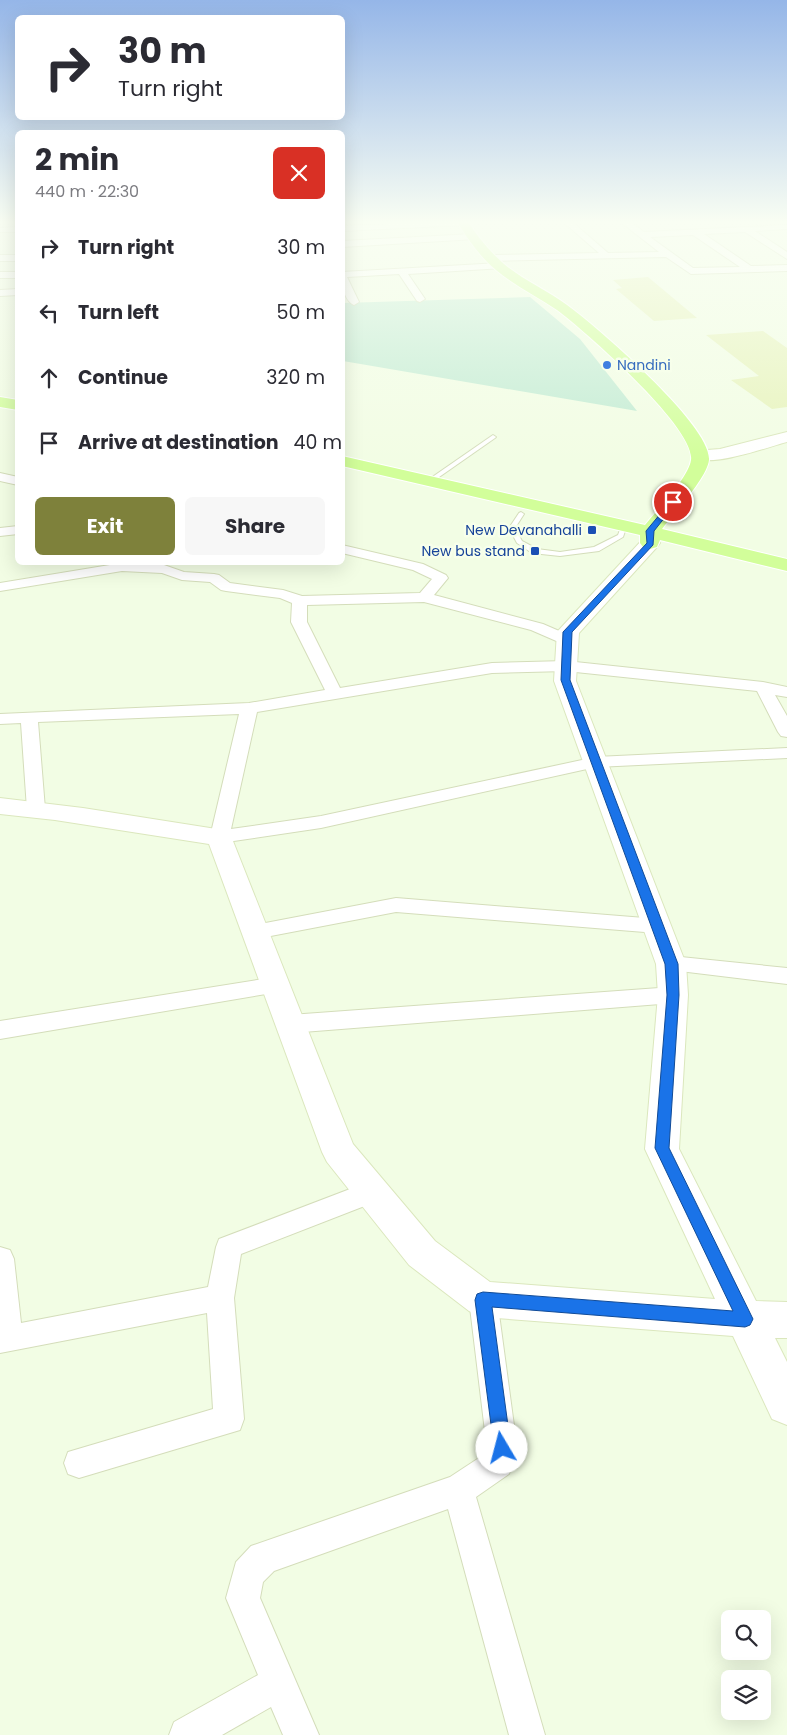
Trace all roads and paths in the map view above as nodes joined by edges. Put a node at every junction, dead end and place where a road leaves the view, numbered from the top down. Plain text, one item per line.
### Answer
1 (552, 301) edge
2 (0, 390) edge
3 (15, 392) edge
4 (0, 402) edge
5 (15, 404) edge
6 (493, 437) dead end
7 (787, 437) edge
8 (700, 455) junction
9 (345, 462) edge
10 (345, 475) edge
11 (0, 477) edge
12 (15, 480) edge
13 (430, 481) junction
14 (521, 514) junction
15 (15, 530) edge
16 (622, 530) junction
17 (0, 532) edge
18 (650, 537) junction
19 (345, 550) edge
20 (131, 565) edge
21 (787, 565) edge
22 (787, 576) edge
23 (0, 587) edge
24 (424, 597) junction
25 (300, 601) junction
26 (567, 653) junction
27 (763, 687) junction
28 (787, 692) edge
29 (335, 694) junction
30 (249, 708) junction
31 (29, 717) junction
32 (0, 719) edge
33 (787, 732) edge
34 (787, 753) edge
35 (596, 762) junction
36 (0, 806) edge
37 (36, 809) junction
38 (220, 837) junction
39 (657, 926) junction
40 (256, 932) junction
41 (672, 964) junction
42 (787, 976) edge
43 (276, 985) junction
44 (673, 995) junction
45 (290, 1024) junction
46 (0, 1030) edge
47 (372, 1192) junction
48 (0, 1260) edge
49 (220, 1298) junction
50 (483, 1300) junction
51 (745, 1319) junction
52 (787, 1320) edge
53 (4, 1340) edge
54 (787, 1405) edge
55 (79, 1463) dead end
56 (458, 1490) junction
57 (279, 1683) junction
58 (187, 1735) edge
59 (300, 1735) edge
60 (527, 1735) edge

1 - 8 main road
2 - 3 main road
4 - 5 main road
6 - 13 lane
7 - 8 street
8 - 18 main road
9 - 13 main road
10 - 14 main road
11 - 12 street
13 - 16 main road
14 - 16 main road
14 - 16 lane
15 - 17 street
16 - 18 main road
18 - 21 main road
18 - 22 main road
18 - 26 street
19 - 24 street
20 - 23 street
20 - 25 street
24 - 25 street
24 - 26 street
25 - 29 street
26 - 27 street
26 - 29 street
26 - 35 street
27 - 28 street
27 - 33 street
29 - 30 street
30 - 31 street
30 - 38 street
31 - 32 street
31 - 37 street
34 - 35 street
35 - 38 street
35 - 39 street
36 - 37 street
37 - 38 street
38 - 40 street
39 - 40 street
39 - 41 street
40 - 43 street
41 - 42 street
41 - 44 street
43 - 45 street
43 - 46 street
44 - 45 street
44 - 51 street
45 - 47 street
47 - 49 street
47 - 50 street
48 - 53 street
49 - 53 street
49 - 55 street
50 - 51 street
50 - 56 street
51 - 52 street
51 - 54 street
56 - 57 street
56 - 60 street
57 - 58 street
57 - 59 street

